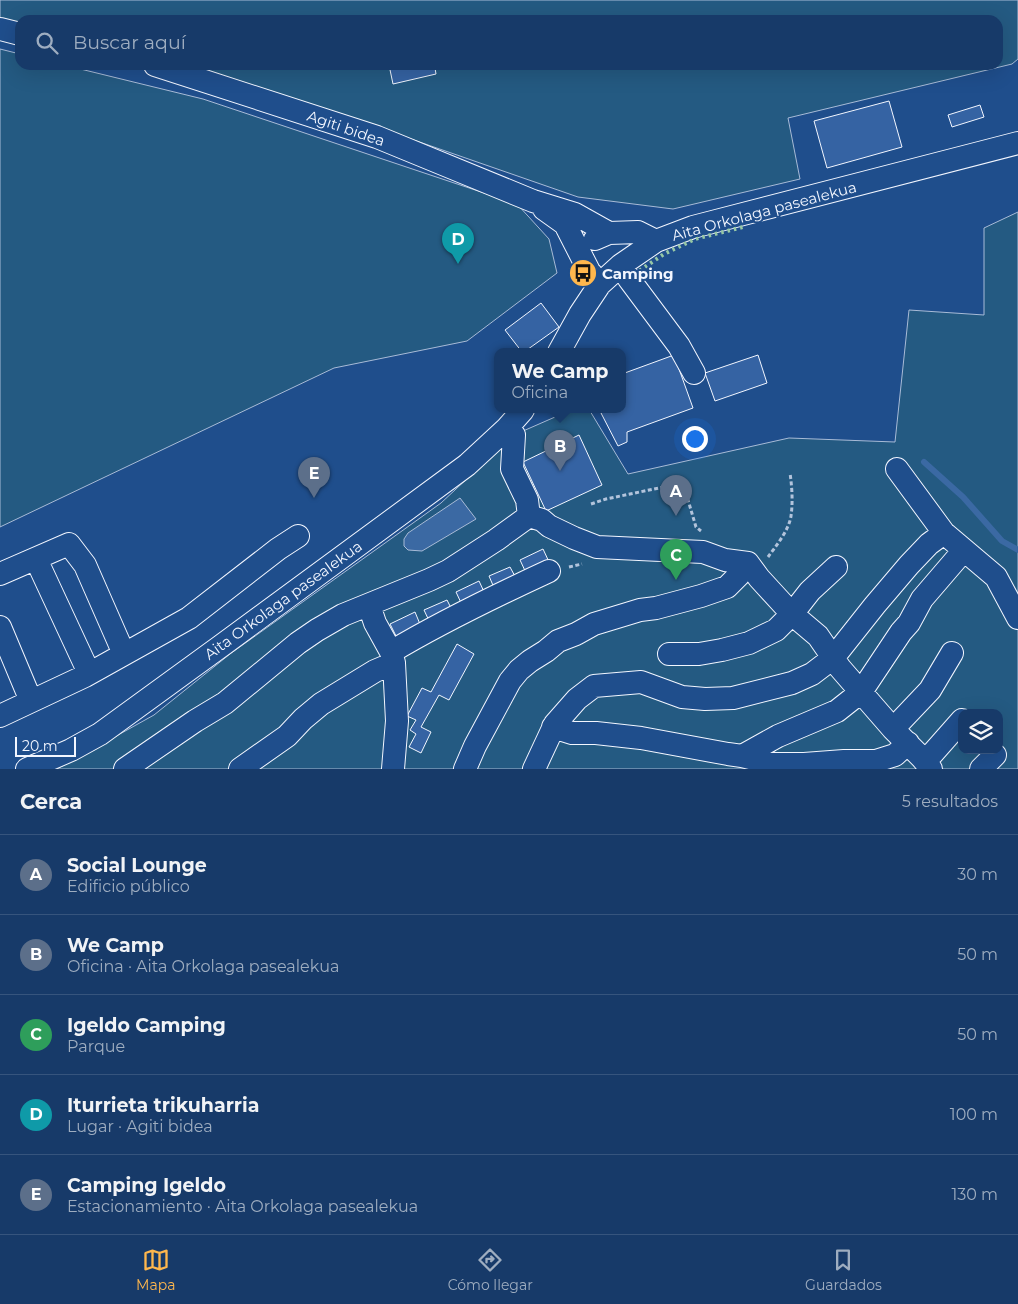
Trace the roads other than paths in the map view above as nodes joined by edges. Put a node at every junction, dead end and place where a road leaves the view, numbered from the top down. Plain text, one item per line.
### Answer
1 (0, 29) edge
2 (15, 33) edge
3 (170, 70) edge
4 (1018, 143) edge
5 (533, 201) junction
6 (609, 233) junction
7 (656, 241) junction
8 (576, 247) junction
9 (621, 265) junction
10 (600, 284) junction
11 (561, 348) edge
12 (694, 373) dead end
13 (520, 413) edge
14 (507, 428) junction
15 (479, 455) junction
16 (512, 469) junction
17 (897, 469) dead end
18 (529, 516) junction
19 (944, 533) junction
20 (298, 536) dead end
21 (964, 550) junction
22 (36, 559) junction
23 (836, 567) dead end
24 (751, 568) junction
25 (549, 571) dead end
26 (0, 574) edge
27 (369, 605) junction
28 (792, 614) junction
29 (1018, 618) edge
30 (0, 628) edge
31 (952, 653) dead end
32 (124, 654) junction
33 (670, 654) dead end
34 (392, 657) junction
35 (833, 658) junction
36 (89, 673) junction
37 (861, 692) junction
38 (31, 701) junction
39 (0, 716) edge
40 (958, 723) edge
41 (553, 727) junction
42 (914, 750) edge
43 (742, 756) junction
44 (27, 769) edge
45 (125, 769) edge
46 (240, 769) edge
47 (393, 769) edge
48 (465, 769) edge
49 (534, 769) edge

1 - 2 street
3 - 5 street, Agiti bidea
4 - 7 street, Aita Orkolaga pasealekua
5 - 6 street, Agiti bidea
5 - 8 street, Agiti bidea
6 - 7 street
6 - 8 street
7 - 9 street, Aita Orkolaga pasealekua
8 - 10 street, Agiti bidea
9 - 10 street, Aita Orkolaga pasealekua
9 - 12 street
10 - 11 street, Aita Orkolaga pasealekua
13 - 14 street, Aita Orkolaga pasealekua
14 - 15 street, Aita Orkolaga pasealekua
14 - 16 street
15 - 16 street
15 - 44 street, Aita Orkolaga pasealekua
16 - 18 street
17 - 19 street
18 - 24 street
18 - 27 street
19 - 21 street
19 - 35 street
20 - 32 street
21 - 29 street
21 - 37 street
22 - 26 street
22 - 32 street
22 - 36 street
23 - 28 street
24 - 28 street
24 - 48 street
25 - 34 street
27 - 34 street
27 - 45 street
28 - 33 street
28 - 35 street
30 - 38 street
31 - 42 street
32 - 36 street
34 - 46 street
34 - 47 street
35 - 37 street
35 - 41 street
36 - 38 street
37 - 42 street
37 - 43 street
38 - 39 street
40 - 42 street
41 - 43 street
41 - 49 street
42 - 43 street

